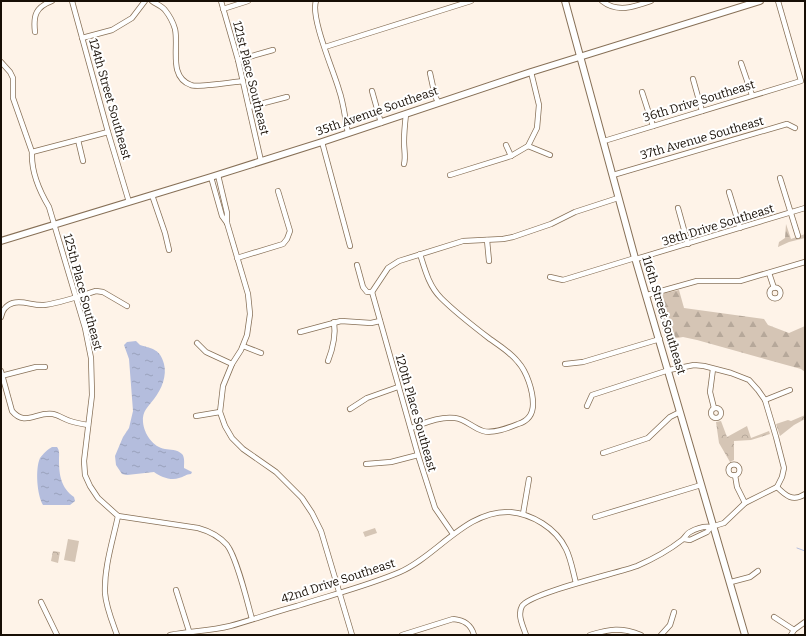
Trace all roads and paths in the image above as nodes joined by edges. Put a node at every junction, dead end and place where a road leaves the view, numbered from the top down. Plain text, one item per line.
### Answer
1 (52, 1) edge
2 (72, 1) edge
3 (146, 1) edge
4 (152, 1) edge
5 (221, 1) edge
6 (248, 1) edge
7 (316, 1) edge
8 (471, 1) edge
9 (564, 1) edge
10 (602, 1) edge
11 (650, 1) edge
12 (760, 1) edge
13 (778, 1) edge
14 (223, 9) junction
15 (35, 32) dead end
16 (82, 38) junction
17 (325, 47) junction
18 (273, 50) dead end
19 (579, 57) junction
20 (238, 60) junction
21 (1, 62) edge
22 (741, 63) dead end
23 (430, 72) dead end
24 (531, 72) junction
25 (693, 79) dead end
26 (243, 81) junction
27 (372, 91) dead end
28 (642, 92) dead end
29 (752, 95) junction
30 (287, 97) dead end
31 (438, 102) junction
32 (249, 107) junction
33 (702, 111) junction
34 (406, 114) junction
35 (381, 122) junction
36 (653, 126) junction
37 (796, 128) dead end
38 (108, 132) junction
39 (348, 133) junction
40 (78, 140) junction
41 (604, 141) junction
42 (322, 142) junction
43 (506, 144) dead end
44 (528, 146) junction
45 (32, 152) junction
46 (550, 155) dead end
47 (511, 156) junction
48 (83, 161) dead end
49 (261, 161) junction
50 (404, 164) dead end
51 (218, 175) junction
52 (450, 175) dead end
53 (613, 175) junction
54 (211, 177) junction
55 (780, 178) dead end
56 (278, 191) dead end
57 (729, 192) dead end
58 (152, 195) junction
59 (618, 198) junction
60 (129, 202) junction
61 (678, 208) dead end
62 (805, 208) edge
63 (791, 214) junction
64 (227, 223) junction
65 (54, 224) junction
66 (740, 228) junction
67 (798, 236) dead end
68 (1, 240) edge
69 (487, 240) junction
70 (688, 244) junction
71 (350, 246) dead end
72 (170, 250) dead end
73 (420, 254) junction
74 (237, 258) junction
75 (635, 258) junction
76 (489, 261) dead end
77 (805, 262) edge
78 (356, 265) dead end
79 (769, 273) junction
80 (550, 277) dead end
81 (774, 288) dead end
82 (372, 292) junction
83 (647, 295) junction
84 (76, 297) junction
85 (127, 306) dead end
86 (1, 317) edge
87 (380, 321) junction
88 (334, 322) junction
89 (300, 332) dead end
90 (660, 339) junction
91 (197, 343) dead end
92 (242, 346) junction
93 (261, 353) dead end
94 (328, 360) dead end
95 (232, 364) junction
96 (565, 364) dead end
97 (45, 366) dead end
98 (713, 369) junction
99 (669, 370) junction
100 (1, 374) edge
101 (398, 387) junction
102 (790, 390) dead end
103 (765, 400) junction
104 (587, 406) dead end
105 (714, 408) dead end
106 (350, 409) dead end
107 (220, 412) junction
108 (680, 412) junction
109 (196, 416) dead end
110 (88, 425) junction
111 (411, 428) junction
112 (603, 452) dead end
113 (418, 455) junction
114 (366, 464) dead end
115 (735, 475) dead end
116 (529, 479) dead end
117 (701, 485) junction
118 (777, 487) junction
119 (805, 494) edge
120 (745, 503) junction
121 (523, 514) junction
122 (118, 516) junction
123 (595, 517) dead end
124 (712, 527) junction
125 (453, 534) junction
126 (758, 570) dead end
127 (731, 582) junction
128 (576, 583) junction
129 (176, 590) dead end
130 (340, 593) junction
131 (41, 602) dead end
132 (674, 612) dead end
133 (774, 617) dead end
134 (252, 619) junction
135 (805, 622) edge
136 (794, 630) junction
137 (189, 631) junction
138 (416, 633) edge
139 (57, 635) edge
140 (117, 635) edge
141 (170, 635) edge
142 (352, 635) edge
143 (402, 635) edge
144 (474, 635) edge
145 (526, 635) edge
146 (590, 635) edge
147 (641, 635) edge
148 (661, 635) edge
149 (746, 635) edge
150 (791, 635) edge

1 - 15 street
2 - 16 street, 124th Street Southeast
3 - 16 street
4 - 26 street
5 - 14 street, 121st Place Southeast
6 - 14 street
7 - 17 street
8 - 17 street
9 - 19 street, 116th Street Southeast
10 - 11 street
12 - 19 street, 35th Avenue Southeast
13 - 29 street, 36th Drive Southeast
14 - 20 street, 121st Place Southeast
16 - 38 street, 124th Street Southeast
17 - 39 street
18 - 20 street
19 - 24 street, 35th Avenue Southeast
19 - 41 street, 116th Street Southeast
20 - 26 street, 121st Place Southeast
21 - 45 street, 125th Place Southeast
22 - 29 street
23 - 31 street
24 - 31 street, 35th Avenue Southeast
24 - 44 street
25 - 33 street
26 - 32 street, 121st Place Southeast
27 - 35 street
28 - 36 street
29 - 33 street, 36th Drive Southeast
30 - 32 street
31 - 34 street, 35th Avenue Southeast
32 - 49 street, 121st Place Southeast
33 - 36 street, 36th Drive Southeast
34 - 35 street, 35th Avenue Southeast
34 - 50 street
35 - 39 street, 35th Avenue Southeast
36 - 41 street, 36th Drive Southeast
37 - 53 street, 37th Avenue Southeast
38 - 40 street
38 - 60 street, 124th Street Southeast
39 - 42 street, 35th Avenue Southeast
40 - 45 street
40 - 48 street
41 - 53 street, 116th Street Southeast
42 - 49 street, 35th Avenue Southeast
42 - 71 street
43 - 47 street
44 - 46 street
44 - 47 street
45 - 65 street, 125th Place Southeast
47 - 52 street
49 - 51 street, 35th Avenue Southeast
51 - 54 street, 35th Avenue Southeast
51 - 64 street
53 - 59 street, 116th Street Southeast
54 - 58 street, 35th Avenue Southeast
54 - 64 street
55 - 63 street
56 - 74 street
57 - 66 street
58 - 60 street, 35th Avenue Southeast
58 - 72 street
59 - 69 street
59 - 75 street, 116th Street Southeast
60 - 65 street, 35th Avenue Southeast
61 - 70 street
62 - 63 street, 38th Drive Southeast
63 - 66 street, 38th Drive Southeast
63 - 67 street
64 - 74 street
65 - 68 street, 35th Avenue Southeast
65 - 84 street, 125th Place Southeast
66 - 70 street, 38th Drive Southeast
69 - 73 street
69 - 76 street
70 - 75 street, 38th Drive Southeast
73 - 82 street
73 - 111 street
74 - 92 street
75 - 80 street, 38th Drive Southeast
75 - 83 street, 116th Street Southeast
77 - 79 street
78 - 82 street
79 - 81 street
79 - 83 street
82 - 87 street, 120th Place Southeast
83 - 90 street, 116th Street Southeast
84 - 85 street
84 - 86 street
84 - 110 street, 125th Place Southeast
87 - 88 street
87 - 101 street, 120th Place Southeast
88 - 89 street
88 - 94 street
90 - 96 street
90 - 99 street, 116th Street Southeast
91 - 95 street
92 - 93 street
92 - 95 street
95 - 107 street
97 - 100 street
98 - 99 street
98 - 103 street
98 - 105 street
99 - 104 street
99 - 108 street, 116th Street Southeast
100 - 110 street
101 - 106 street
101 - 111 street, 120th Place Southeast
102 - 103 street
103 - 118 street
107 - 109 street
107 - 130 street
108 - 112 street
108 - 117 street, 116th Street Southeast
110 - 122 street, 125th Place Southeast
111 - 113 street, 120th Place Southeast
113 - 114 street
113 - 125 street, 120th Place Southeast
115 - 120 street
116 - 121 street
117 - 123 street
117 - 124 street, 116th Street Southeast
118 - 119 street
118 - 120 street
120 - 124 street
121 - 125 street, 42nd Drive Southeast
121 - 128 street
122 - 134 street
122 - 140 street
124 - 127 street, 116th Street Southeast
124 - 128 street
125 - 130 street, 42nd Drive Southeast
126 - 127 street
127 - 149 street, 116th Street Southeast
128 - 145 street
129 - 137 street
130 - 134 street, 42nd Drive Southeast
130 - 142 street
131 - 139 street
132 - 148 street
133 - 136 street
134 - 137 street, 42nd Drive Southeast
135 - 136 street
136 - 150 street
137 - 141 street, 42nd Drive Southeast
138 - 143 street
138 - 144 street
146 - 147 street

